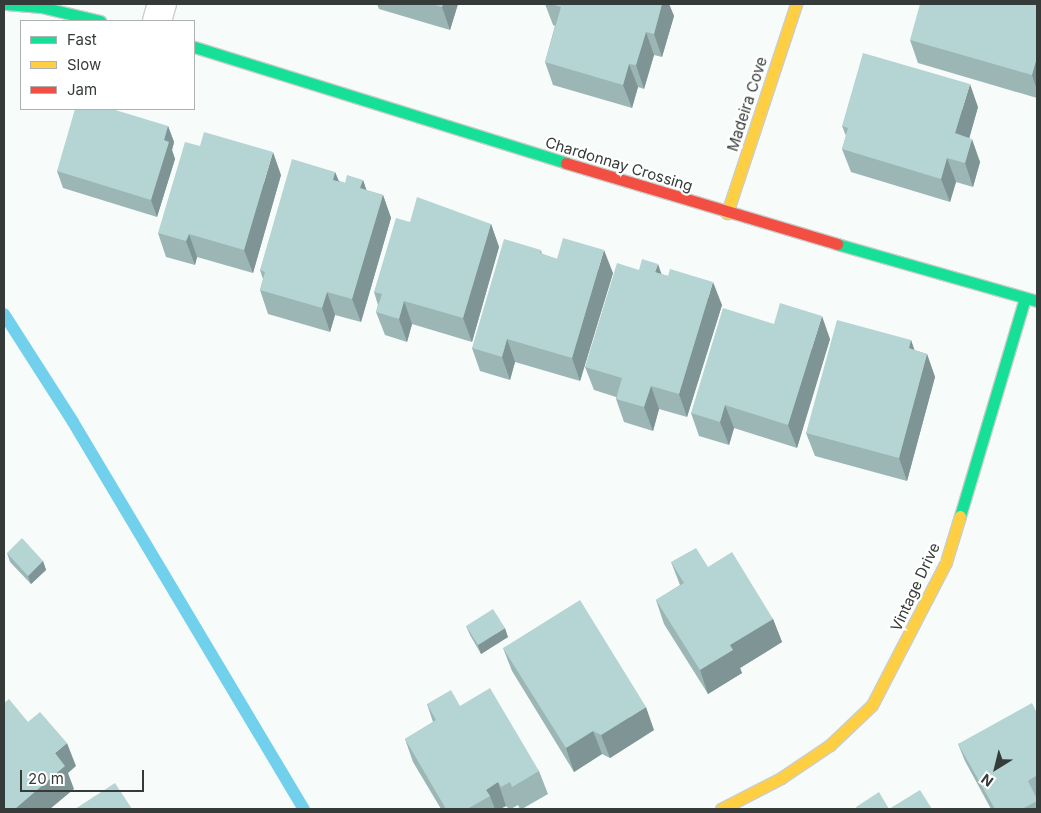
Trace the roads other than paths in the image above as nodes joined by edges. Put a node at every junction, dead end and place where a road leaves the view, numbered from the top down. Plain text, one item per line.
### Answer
1 (6, 4) edge
2 (162, 4) edge
3 (796, 4) edge
4 (96, 20) edge
5 (156, 20) edge
6 (195, 47) edge
7 (727, 213) junction
8 (1025, 298) junction
9 (1037, 301) edge
10 (721, 809) edge

1 - 4 street
2 - 5 street
3 - 7 street, Madeira Cove
6 - 7 street, Chardonnay Crossing
7 - 8 street, Chardonnay Crossing
8 - 9 street, Chardonnay Crossing
8 - 10 street, Vintage Drive

